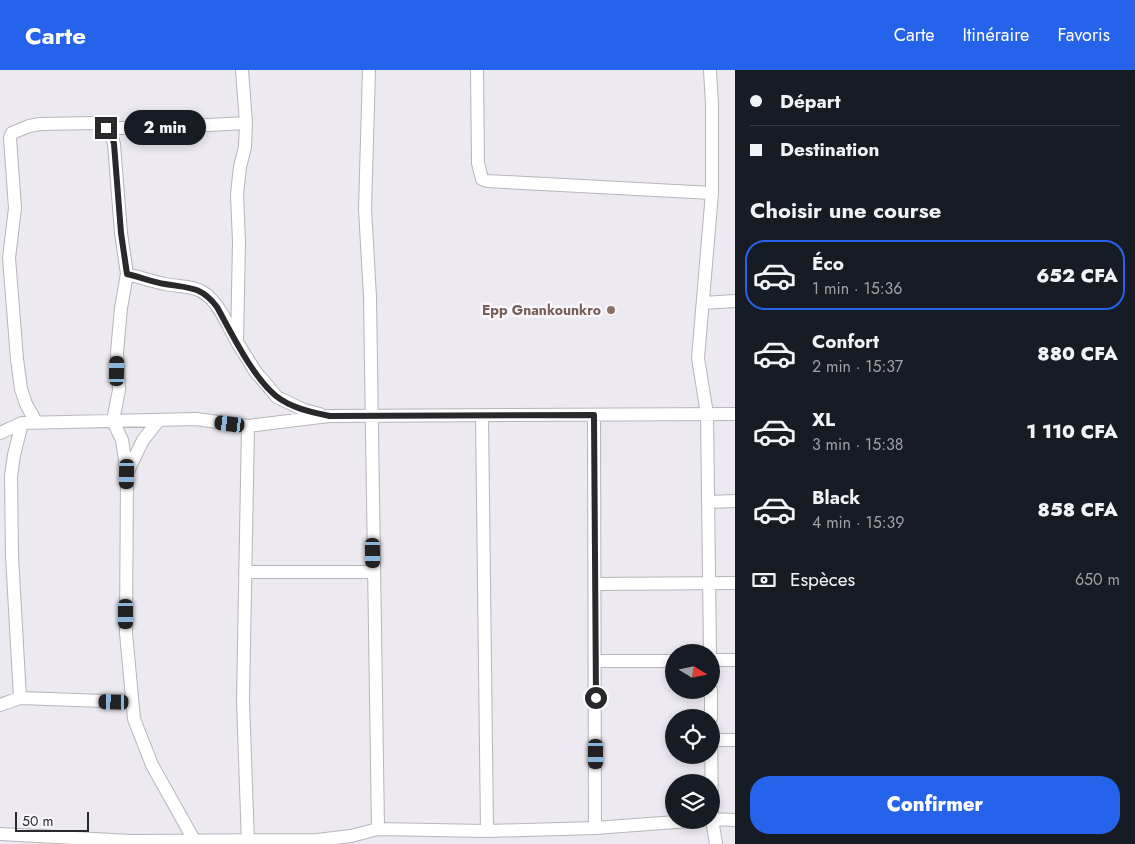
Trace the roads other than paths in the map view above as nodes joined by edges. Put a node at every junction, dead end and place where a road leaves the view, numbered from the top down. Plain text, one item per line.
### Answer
1 (242, 70) edge
2 (370, 70) edge
3 (477, 70) edge
4 (710, 70) edge
5 (246, 123) junction
6 (106, 128) junction
7 (712, 192) junction
8 (127, 274) junction
9 (735, 301) edge
10 (703, 303) junction
11 (237, 342) junction
12 (707, 414) junction
13 (735, 414) edge
14 (594, 415) junction
15 (330, 416) junction
16 (372, 416) junction
17 (482, 416) junction
18 (159, 420) junction
19 (113, 421) junction
20 (36, 422) junction
21 (22, 423) junction
22 (248, 426) junction
23 (0, 434) edge
24 (127, 474) junction
25 (735, 501) edge
26 (708, 502) junction
27 (245, 572) junction
28 (374, 572) junction
29 (735, 582) edge
30 (709, 583) junction
31 (595, 584) junction
32 (710, 644) edge
33 (720, 660) edge
34 (735, 660) edge
35 (596, 661) junction
36 (665, 661) edge
37 (20, 698) junction
38 (132, 702) junction
39 (0, 705) edge
40 (720, 740) edge
41 (735, 740) edge
42 (720, 820) edge
43 (735, 820) edge
44 (665, 823) edge
45 (596, 828) junction
46 (378, 829) junction
47 (712, 829) edge
48 (487, 831) junction
49 (0, 834) edge
50 (194, 840) junction
51 (131, 842) edge
52 (248, 842) edge
53 (716, 844) edge

1 - 5 street
2 - 16 street
3 - 7 street
4 - 7 street
5 - 6 street
5 - 11 street
6 - 8 street
6 - 20 street
7 - 10 street
8 - 11 street
8 - 19 street
9 - 10 street
10 - 12 street
11 - 15 street
12 - 13 street
12 - 14 street
12 - 26 street
14 - 17 street
14 - 31 street
15 - 16 street
15 - 22 street
16 - 17 street
16 - 28 street
17 - 48 street
18 - 19 street
18 - 22 street
18 - 24 street
19 - 20 street
19 - 24 street
20 - 21 street
21 - 23 street
21 - 37 street
22 - 27 street
24 - 38 street
25 - 26 street
26 - 30 street
27 - 28 street
27 - 52 street
28 - 46 street
29 - 30 street
30 - 31 street
30 - 32 street
31 - 35 street
33 - 34 street
35 - 36 street
35 - 45 street
37 - 38 street
37 - 39 street
38 - 50 street
40 - 41 street
42 - 43 street
44 - 45 street
45 - 48 street
46 - 48 street
46 - 52 street
47 - 53 street
49 - 51 street
50 - 51 street
50 - 52 street

